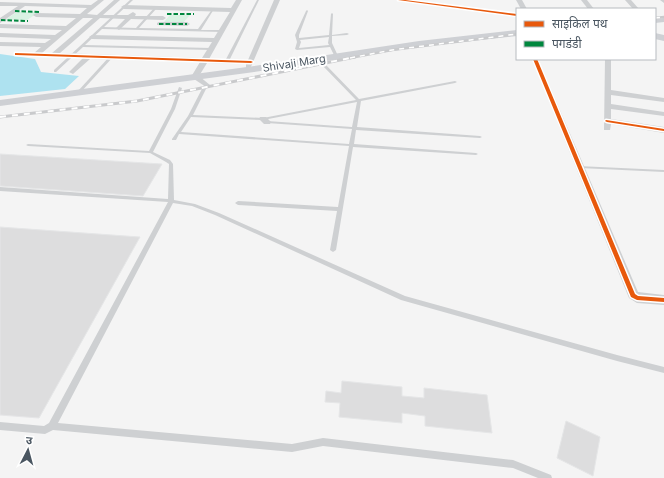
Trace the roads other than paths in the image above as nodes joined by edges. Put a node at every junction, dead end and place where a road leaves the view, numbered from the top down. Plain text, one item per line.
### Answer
1 (101, 0) edge
2 (117, 0) edge
3 (132, 0) edge
4 (258, 0) edge
5 (277, 0) edge
6 (399, 0) edge
7 (419, 0) edge
8 (584, 0) edge
9 (628, 0) edge
10 (238, 1) edge
11 (230, 2) dead end
12 (0, 4) edge
13 (462, 4) edge
14 (9, 5) junction
15 (24, 5) junction
16 (49, 6) junction
17 (63, 6) junction
18 (78, 7) junction
19 (93, 7) junction
20 (124, 7) junction
21 (140, 7) junction
22 (155, 8) junction
23 (171, 8) junction
24 (590, 8) edge
25 (635, 8) edge
26 (213, 9) junction
27 (0, 10) edge
28 (233, 10) junction
29 (15, 11) junction
30 (196, 12) junction
31 (307, 12) dead end
32 (516, 12) edge
33 (38, 13) junction
34 (332, 14) dead end
35 (516, 15) edge
36 (51, 16) junction
37 (66, 16) junction
38 (82, 16) junction
39 (98, 17) junction
40 (113, 17) junction
41 (130, 18) junction
42 (146, 18) junction
43 (163, 18) junction
44 (28, 21) junction
45 (0, 22) edge
46 (187, 24) junction
47 (20, 26) junction
48 (37, 27) junction
49 (52, 27) junction
50 (68, 28) junction
51 (102, 28) junction
52 (119, 28) junction
53 (137, 29) junction
54 (154, 29) junction
55 (183, 30) junction
56 (199, 30) junction
57 (222, 31) junction
58 (516, 33) edge
59 (0, 34) edge
60 (347, 34) dead end
61 (330, 36) junction
62 (57, 37) junction
63 (92, 37) junction
64 (516, 38) edge
65 (298, 39) junction
66 (216, 40) junction
67 (0, 44) edge
68 (47, 46) junction
69 (82, 46) junction
70 (331, 46) junction
71 (211, 50) junction
72 (16, 54) dead end
73 (35, 55) junction
74 (53, 56) junction
75 (71, 56) junction
76 (336, 56) junction
77 (88, 57) junction
78 (111, 57) junction
79 (205, 60) junction
80 (535, 60) edge
81 (608, 60) edge
82 (227, 61) junction
83 (324, 65) junction
84 (249, 66) junction
85 (55, 71) dead end
86 (73, 72) dead end
87 (195, 77) junction
88 (455, 82) dead end
89 (206, 85) junction
90 (180, 88) junction
91 (79, 92) junction
92 (608, 92) junction
93 (664, 100) edge
94 (359, 101) junction
95 (0, 103) edge
96 (608, 106) junction
97 (0, 107) edge
98 (664, 114) edge
99 (190, 116) junction
100 (265, 120) junction
101 (354, 128) junction
102 (664, 130) edge
103 (178, 133) junction
104 (480, 137) dead end
105 (174, 139) dead end
106 (28, 145) dead end
107 (351, 146) junction
108 (151, 152) junction
109 (476, 154) dead end
110 (580, 167) junction
111 (664, 171) edge
112 (0, 189) edge
113 (171, 201) junction
114 (238, 203) dead end
115 (340, 209) junction
116 (333, 250) dead end
117 (664, 300) edge
118 (664, 370) edge
119 (0, 426) edge
120 (52, 426) junction
121 (548, 478) edge

1 - 19 street
2 - 39 street
3 - 20 lane
4 - 82 lane
5 - 84 street
6 - 13 street
7 - 13 street
8 - 24 street
9 - 25 street
10 - 11 street
10 - 28 street
12 - 14 street
13 - 32 street
13 - 35 street
14 - 15 street
14 - 27 street
15 - 16 street
15 - 29 street
16 - 17 street
16 - 33 street
17 - 18 street
17 - 36 street
18 - 19 street
18 - 37 street
19 - 38 street
20 - 21 street
20 - 40 lane
21 - 22 street
21 - 41 street
22 - 23 street
22 - 42 lane
23 - 30 street
23 - 43 street
26 - 28 street
26 - 30 street
26 - 56 lane
28 - 57 street
29 - 33 street
29 - 45 street
30 - 43 street
30 - 46 street
31 - 65 lane
33 - 36 street
33 - 44 street
34 - 61 lane
36 - 37 street
36 - 48 street
37 - 38 street
37 - 49 street
38 - 39 street
38 - 50 street
39 - 40 street
39 - 74 street
40 - 41 street
40 - 51 lane
41 - 42 street
41 - 52 street
42 - 43 street
42 - 53 lane
43 - 46 street
43 - 54 street
44 - 45 street
44 - 47 street
45 - 47 street
46 - 55 street
47 - 48 street
48 - 49 street
49 - 50 street
50 - 62 street
51 - 52 lane
51 - 63 lane
52 - 53 lane
53 - 54 lane
54 - 55 lane
55 - 56 lane
56 - 57 lane
57 - 66 street
58 - 76 main road, Shivaji Marg
59 - 62 street
60 - 61 lane
61 - 65 lane
61 - 70 lane
62 - 68 street
63 - 66 street
63 - 69 lane
64 - 83 main road, Shivaji Marg
65 - 70 lane
66 - 71 street
67 - 68 street
68 - 73 street
69 - 71 lane
69 - 75 lane
70 - 76 lane
71 - 79 street
72 - 73 street
73 - 74 street
74 - 75 street
75 - 77 street
75 - 85 lane
76 - 84 main road, Shivaji Marg
77 - 78 street
77 - 86 street
78 - 79 street
78 - 91 lane
79 - 82 street
79 - 87 street
80 - 110 street
81 - 92 street
82 - 84 street
83 - 89 main road, Shivaji Marg
83 - 94 lane
84 - 87 main road, Shivaji Marg
87 - 89 street
87 - 91 main road, Shivaji Marg
88 - 94 lane
89 - 90 main road, Shivaji Marg
89 - 99 lane
90 - 97 main road, Shivaji Marg
90 - 108 lane
91 - 95 main road, Shivaji Marg
92 - 93 street
92 - 96 street
94 - 100 lane
94 - 101 lane
96 - 98 street
96 - 102 street
99 - 100 lane
99 - 103 lane
100 - 101 lane
101 - 104 lane
101 - 107 lane
103 - 105 lane
103 - 107 lane
106 - 108 lane
107 - 109 lane
107 - 115 lane
108 - 113 lane
110 - 111 lane
110 - 117 street
112 - 113 lane
113 - 118 lane
113 - 120 lane
114 - 115 lane
115 - 116 lane
119 - 120 lane
120 - 121 lane

